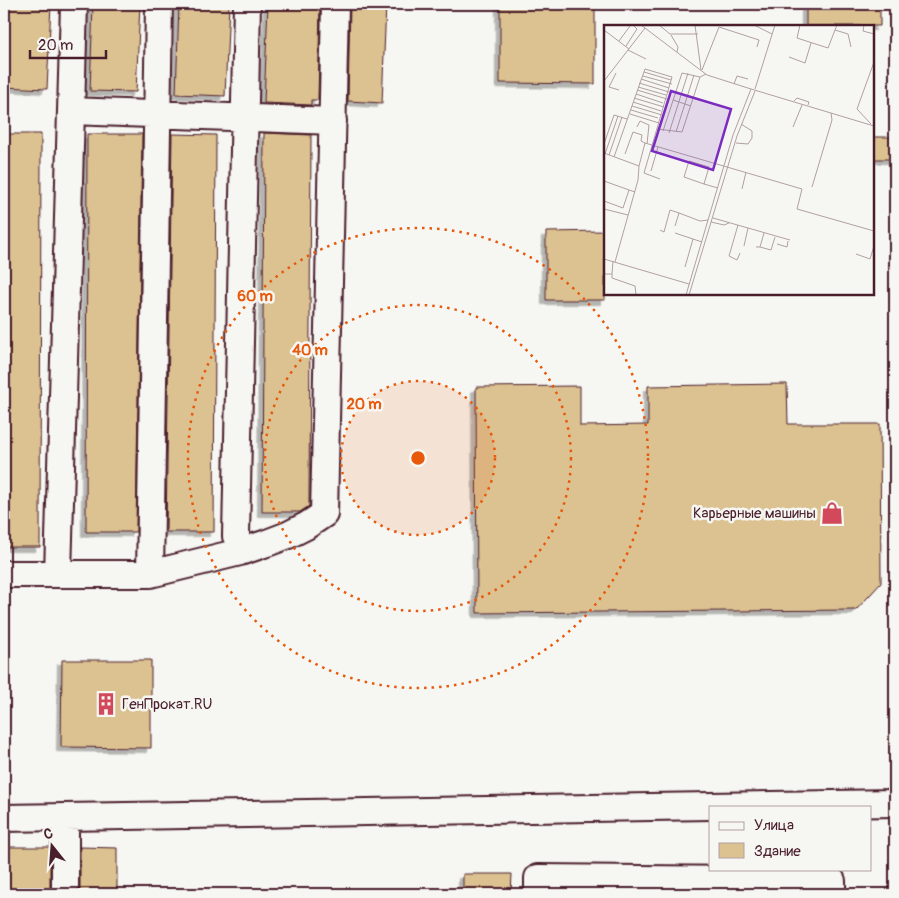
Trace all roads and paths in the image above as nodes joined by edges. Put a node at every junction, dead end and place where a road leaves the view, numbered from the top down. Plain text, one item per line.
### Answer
1 (74, 4) edge
2 (159, 4) edge
3 (247, 4) edge
4 (335, 4) edge
5 (71, 111) junction
6 (158, 114) junction
7 (245, 118) junction
8 (332, 121) junction
9 (236, 536) dead end
10 (4, 574) edge
11 (58, 574) junction
12 (150, 574) junction
13 (895, 803) edge
14 (709, 806) edge
15 (717, 806) edge
16 (65, 817) junction
17 (4, 818) edge
18 (65, 894) edge
19 (538, 894) edge
20 (832, 894) edge

1 - 5 lane
2 - 6 lane
3 - 7 lane
4 - 8 lane
5 - 6 lane
5 - 11 lane
6 - 7 lane
6 - 12 lane
7 - 8 lane
7 - 9 lane
8 - 12 lane
10 - 11 lane
11 - 12 lane
13 - 15 lane
14 - 16 lane
16 - 17 lane
16 - 18 lane
19 - 20 lane

